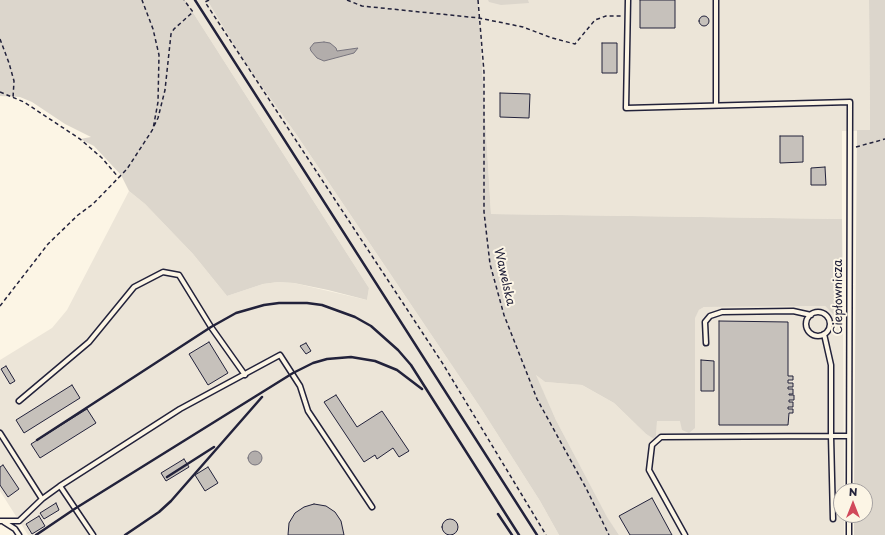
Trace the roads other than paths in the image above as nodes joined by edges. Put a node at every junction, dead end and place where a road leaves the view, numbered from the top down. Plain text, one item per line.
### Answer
1 (628, 0) edge
2 (716, 0) edge
3 (716, 105) junction
4 (810, 315) junction
5 (824, 334) junction
6 (706, 343) dead end
7 (245, 375) junction
8 (19, 401) dead end
9 (0, 433) edge
10 (831, 436) junction
11 (849, 436) junction
12 (849, 483) edge
13 (60, 486) junction
14 (42, 499) junction
15 (372, 507) dead end
16 (833, 519) dead end
17 (2, 521) edge
18 (849, 523) edge
19 (19, 535) edge
20 (93, 535) edge
21 (685, 535) edge
22 (849, 535) edge

1 - 3 lane
2 - 3 lane
3 - 11 lane, Ciepłownicza
4 - 5 lane
4 - 5 lane
4 - 6 lane
5 - 10 lane
7 - 8 lane
7 - 13 lane
7 - 15 lane
9 - 14 lane
10 - 11 lane
10 - 16 lane
10 - 21 lane
11 - 12 lane, Ciepłownicza
13 - 14 lane
13 - 20 lane
14 - 17 lane
17 - 19 lane
18 - 22 lane

